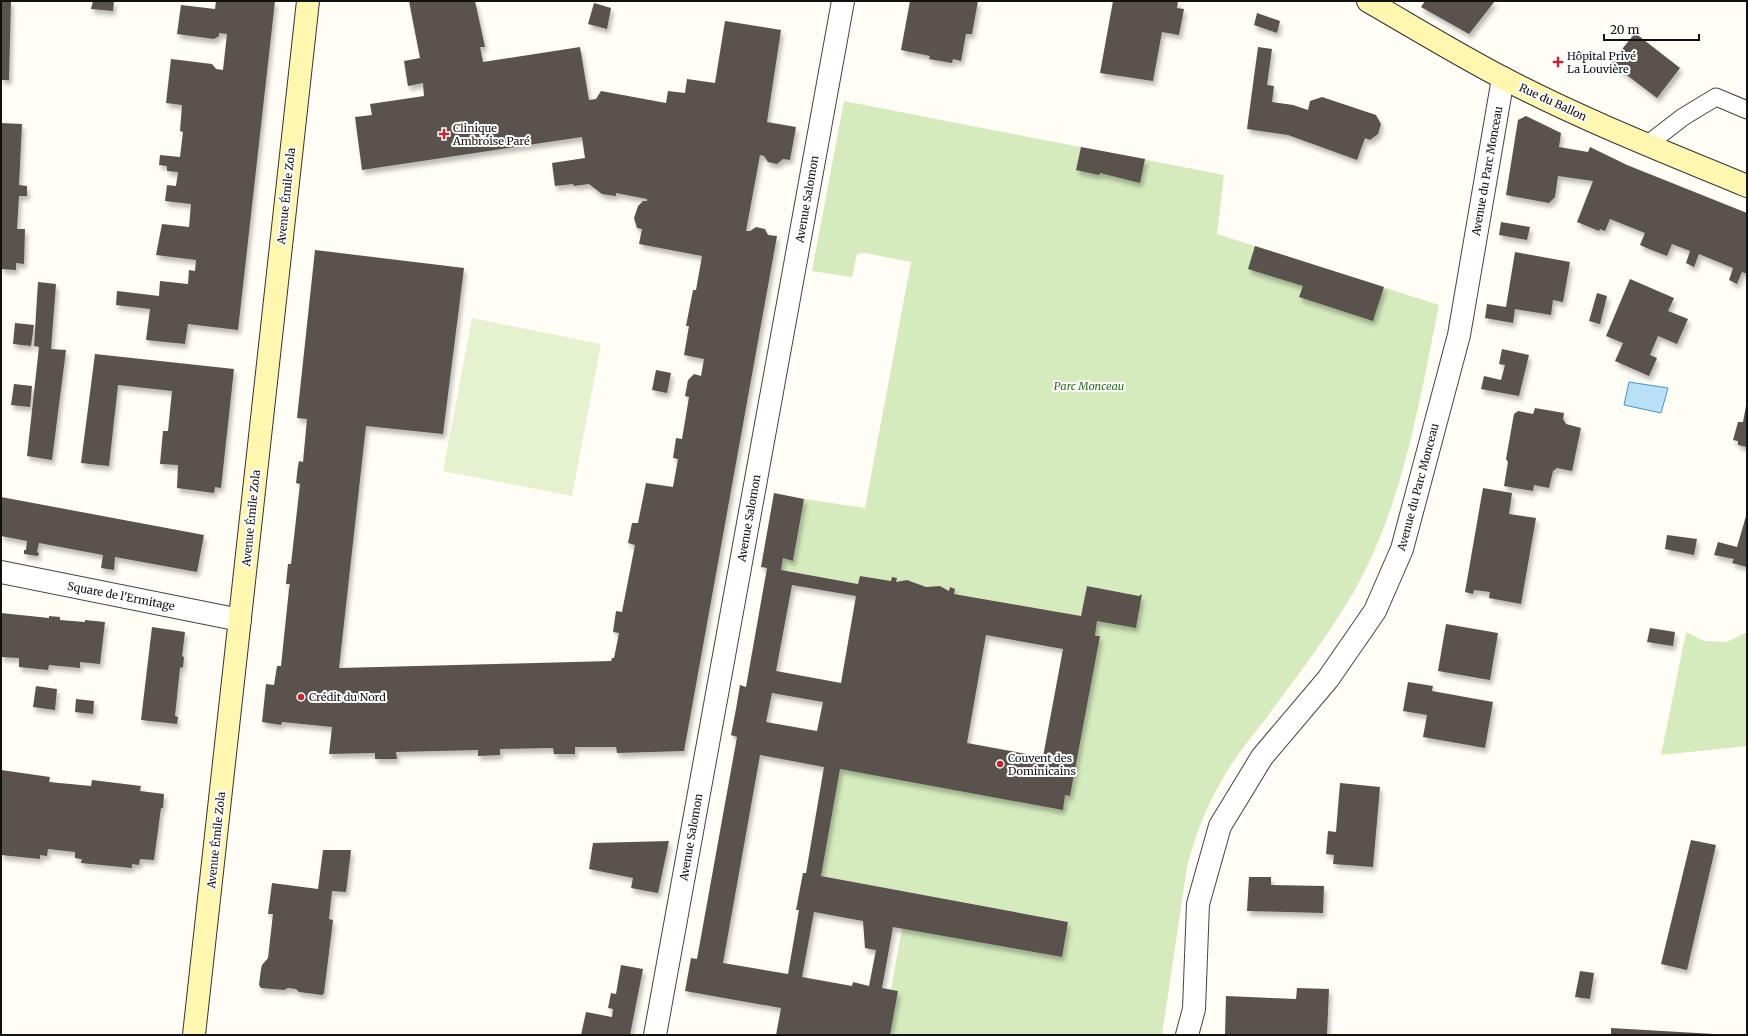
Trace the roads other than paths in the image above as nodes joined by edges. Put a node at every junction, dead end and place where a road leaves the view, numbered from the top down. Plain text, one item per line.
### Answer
1 (308, 1) edge
2 (843, 1) edge
3 (1368, 1) edge
4 (1503, 78) junction
5 (1747, 110) edge
6 (1648, 144) junction
7 (1747, 186) edge
8 (1, 572) edge
9 (240, 620) junction
10 (194, 1035) edge
11 (655, 1035) edge
12 (1187, 1035) edge

1 - 9 street, Avenue Émile Zola
2 - 11 street, Avenue Salomon
3 - 4 street, Rue du Ballon
4 - 6 street, Rue du Ballon
4 - 12 street, Avenue du Parc Monceau
5 - 6 lane
6 - 7 street, Rue du Ballon
8 - 9 street, Square de l'Ermitage
9 - 10 street, Avenue Émile Zola

